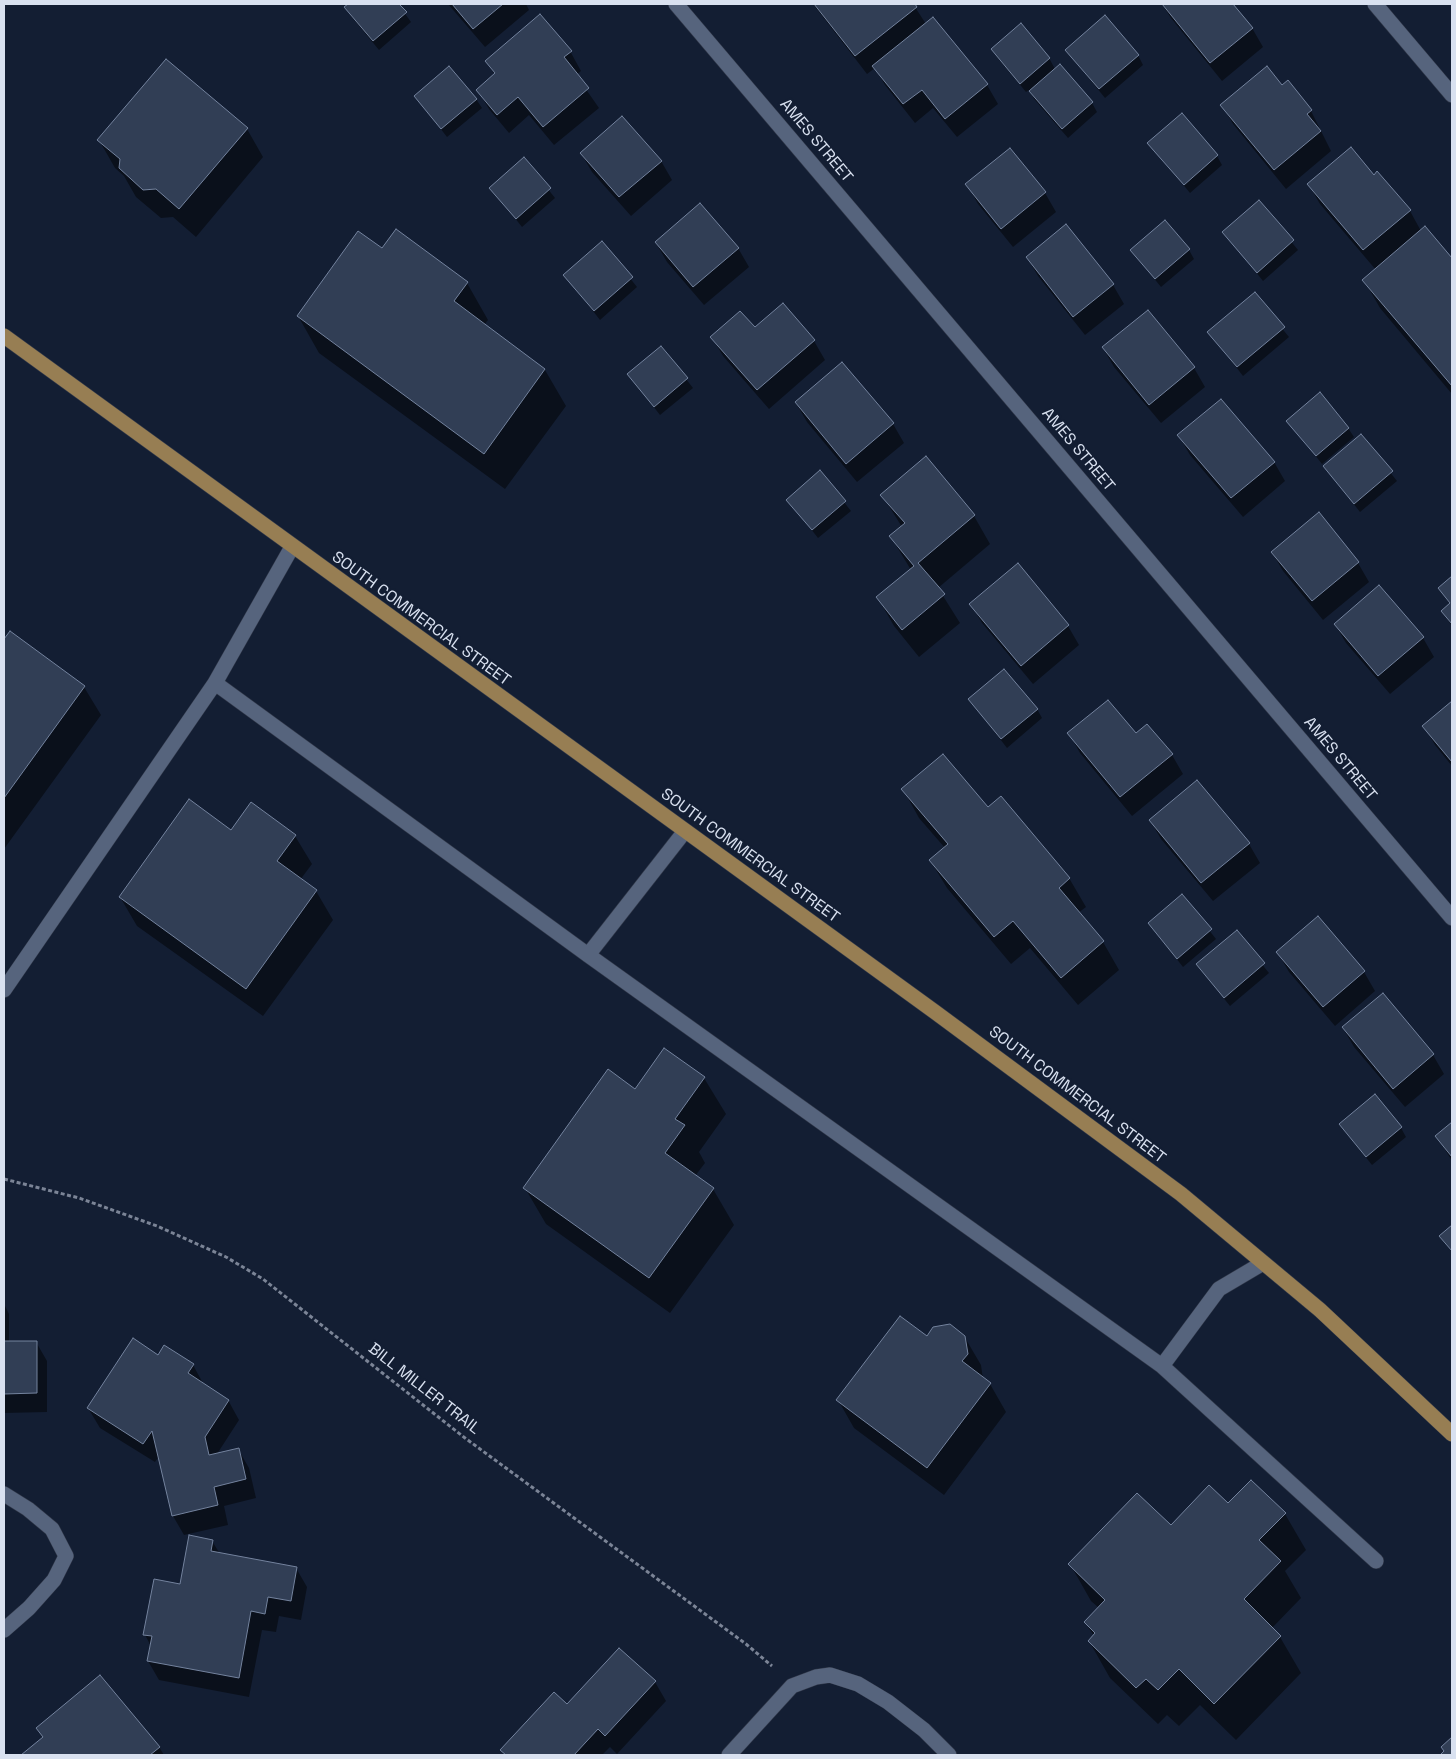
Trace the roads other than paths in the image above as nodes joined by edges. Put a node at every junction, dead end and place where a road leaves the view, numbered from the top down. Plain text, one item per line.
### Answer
1 (676, 4) edge
2 (1374, 4) edge
3 (1452, 95) edge
4 (4, 336) edge
5 (292, 547) junction
6 (215, 683) junction
7 (685, 832) junction
8 (1452, 918) edge
9 (588, 955) junction
10 (4, 990) edge
11 (1263, 1263) junction
12 (1162, 1366) junction
13 (1452, 1434) edge
14 (4, 1494) edge
15 (1376, 1561) dead end
16 (4, 1630) edge
17 (729, 1755) edge
18 (949, 1755) edge

1 - 8 street, AMES STREET
2 - 3 street
4 - 5 main road, SOUTH COMMERCIAL STREET
5 - 6 street
5 - 7 main road, SOUTH COMMERCIAL STREET
6 - 9 street
6 - 10 street
7 - 9 street
7 - 11 main road, SOUTH COMMERCIAL STREET
9 - 12 street
11 - 12 street
11 - 13 main road, SOUTH COMMERCIAL STREET
12 - 15 street
14 - 16 street
17 - 18 street

